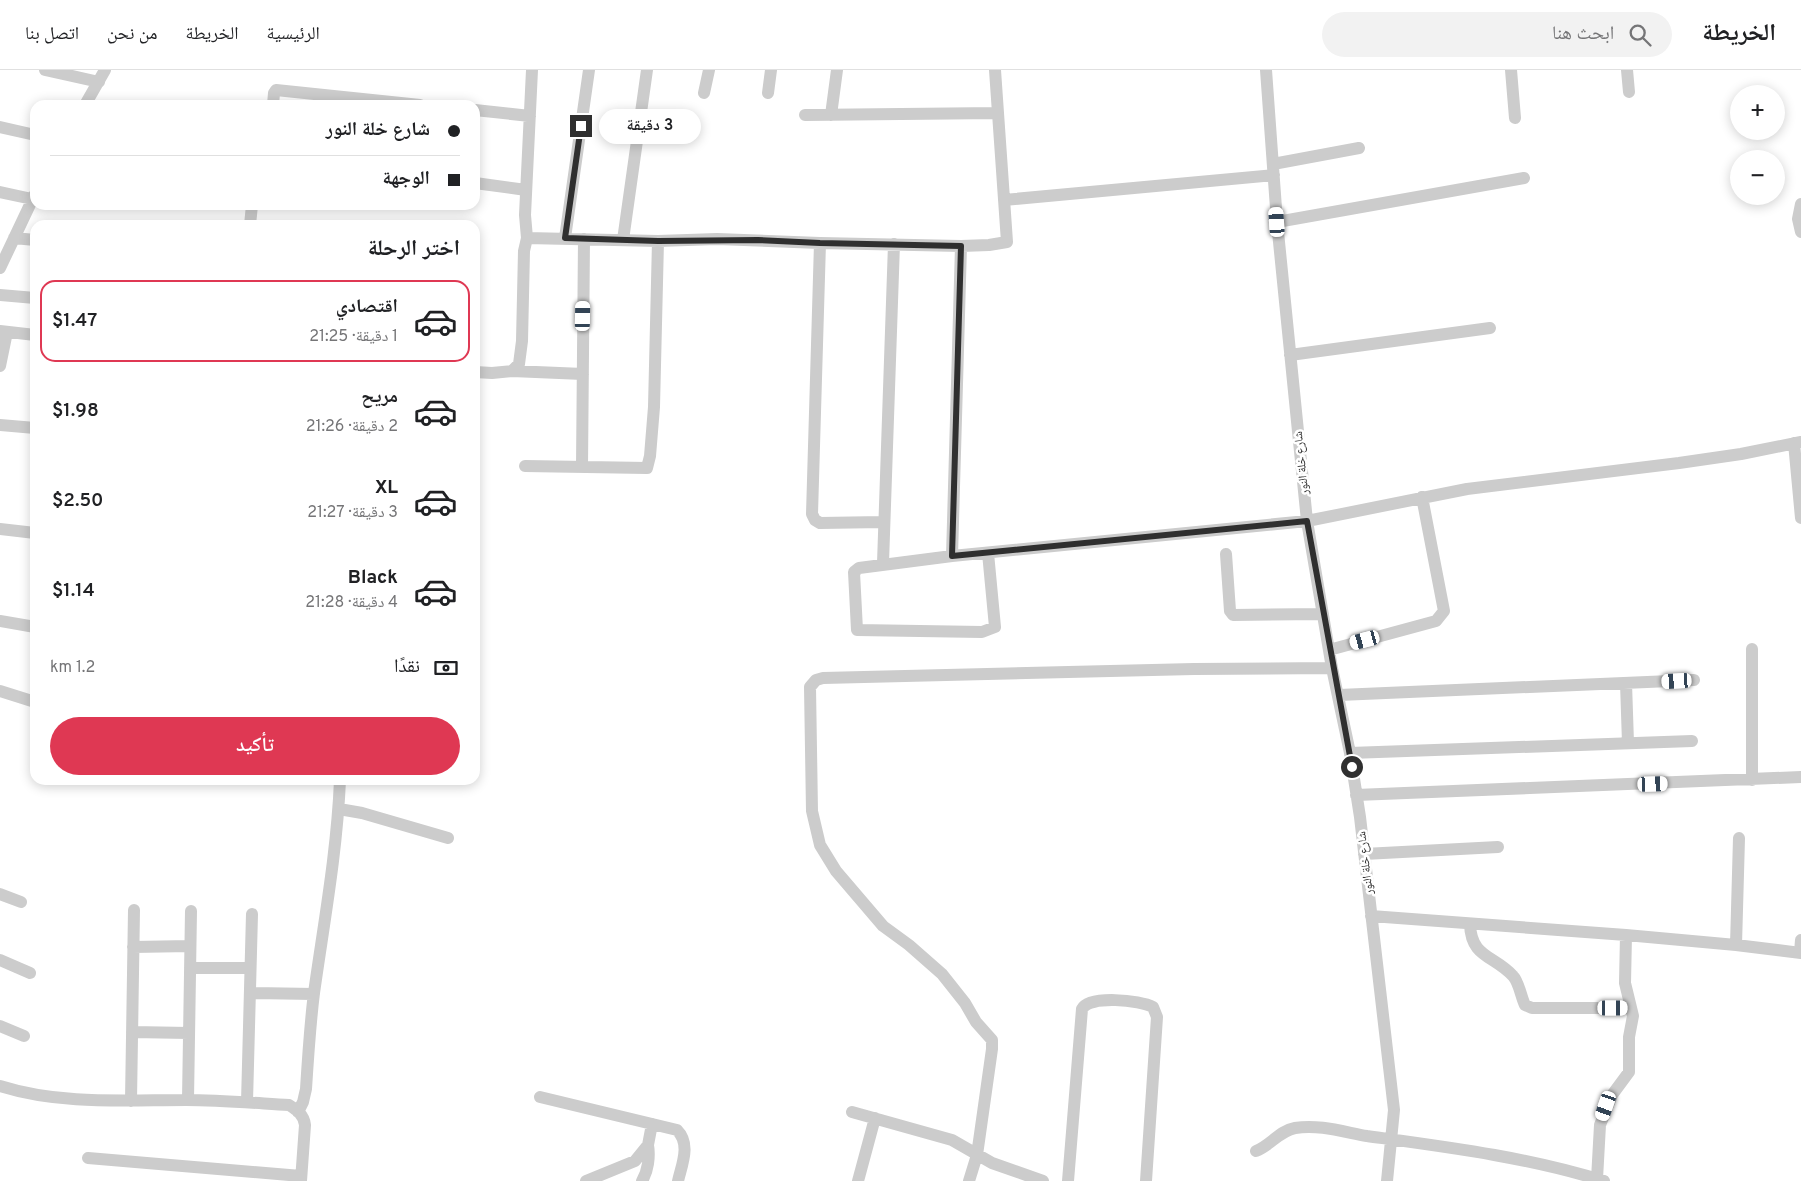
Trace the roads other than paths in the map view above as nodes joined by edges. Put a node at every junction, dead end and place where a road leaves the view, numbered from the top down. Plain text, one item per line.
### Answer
1 (45, 70) edge
2 (532, 70) edge
3 (589, 70) edge
4 (647, 70) edge
5 (709, 70) edge
6 (771, 70) edge
7 (837, 70) edge
8 (995, 70) edge
9 (1266, 70) edge
10 (1511, 70) edge
11 (1627, 70) edge
12 (102, 76) edge
13 (1629, 92) dead end
14 (704, 93) dead end
15 (768, 93) dead end
16 (88, 100) edge
17 (274, 100) edge
18 (358, 100) edge
19 (480, 111) edge
20 (997, 113) junction
21 (805, 115) dead end
22 (831, 115) junction
23 (530, 116) junction
24 (1515, 118) dead end
25 (0, 127) edge
26 (30, 134) edge
27 (1359, 148) dead end
28 (1274, 170) junction
29 (1524, 178) dead end
30 (480, 185) edge
31 (526, 190) junction
32 (0, 192) edge
33 (30, 196) edge
34 (1004, 200) junction
35 (1801, 204) edge
36 (30, 205) edge
37 (1277, 222) junction
38 (1801, 232) edge
39 (14, 238) junction
40 (527, 238) junction
41 (565, 238) junction
42 (584, 239) junction
43 (30, 240) edge
44 (623, 240) junction
45 (658, 241) junction
46 (820, 243) junction
47 (894, 244) junction
48 (961, 246) junction
49 (1, 264) edge
50 (0, 295) edge
51 (30, 298) edge
52 (1490, 328) dead end
53 (4, 332) edge
54 (30, 335) edge
55 (1290, 355) junction
56 (0, 366) edge
57 (512, 370) junction
58 (480, 372) edge
59 (583, 374) junction
60 (0, 425) edge
61 (30, 428) edge
62 (1798, 443) edge
63 (525, 466) dead end
64 (582, 467) junction
65 (1422, 498) junction
66 (1801, 518) edge
67 (1307, 521) junction
68 (883, 522) junction
69 (0, 530) edge
70 (30, 533) edge
71 (988, 553) junction
72 (1226, 554) dead end
73 (952, 556) junction
74 (883, 564) junction
75 (1323, 614) junction
76 (0, 622) edge
77 (30, 626) edge
78 (1752, 649) dead end
79 (1329, 650) junction
80 (1332, 668) junction
81 (1694, 680) dead end
82 (1626, 683) junction
83 (0, 691) edge
84 (1340, 695) junction
85 (30, 700) edge
86 (1692, 741) dead end
87 (1628, 743) junction
88 (1350, 753) junction
89 (1801, 777) edge
90 (1752, 780) junction
91 (340, 785) edge
92 (1356, 795) junction
93 (339, 809) junction
94 (448, 838) dead end
95 (1739, 838) dead end
96 (1498, 847) dead end
97 (1364, 854) junction
98 (0, 894) edge
99 (21, 902) dead end
100 (134, 910) dead end
101 (191, 911) dead end
102 (252, 914) dead end
103 (1371, 916) junction
104 (1470, 924) junction
105 (1626, 935) junction
106 (1736, 945) junction
107 (190, 946) junction
108 (133, 947) junction
109 (1801, 949) edge
110 (0, 960) edge
111 (190, 968) junction
112 (250, 968) junction
113 (30, 973) dead end
114 (250, 993) junction
115 (314, 994) junction
116 (1631, 1008) junction
117 (0, 1026) edge
118 (132, 1032) junction
119 (189, 1033) junction
120 (24, 1036) dead end
121 (0, 1086) edge
122 (540, 1097) dead end
123 (130, 1100) junction
124 (188, 1100) junction
125 (247, 1102) junction
126 (298, 1112) junction
127 (852, 1112) dead end
128 (875, 1118) junction
129 (652, 1124) junction
130 (1393, 1139) junction
131 (648, 1145) junction
132 (1256, 1151) dead end
133 (977, 1155) junction
134 (88, 1158) dead end
135 (301, 1179) edge
136 (1601, 1180) edge
137 (586, 1181) edge
138 (642, 1181) edge
139 (678, 1181) edge
140 (858, 1181) edge
141 (969, 1181) edge
142 (1042, 1181) edge
143 (1068, 1181) edge
144 (1146, 1181) edge
145 (1388, 1181) edge

1 - 12 street
2 - 23 street
3 - 41 street
4 - 44 street
5 - 14 street
6 - 15 street
7 - 22 street
8 - 20 street
9 - 28 street, شارع خلة النور
10 - 24 street
11 - 13 street
12 - 16 street
17 - 18 street
19 - 23 street
20 - 22 street
20 - 34 street
21 - 22 street
23 - 31 street
25 - 26 street
27 - 28 street
28 - 34 street
28 - 37 street, شارع خلة النور
29 - 37 street
30 - 31 street
31 - 40 street
32 - 33 street
34 - 48 street
35 - 38 street
36 - 39 street
37 - 55 street, شارع خلة النور
39 - 43 street
39 - 49 street
40 - 41 street
40 - 57 street
41 - 42 street
42 - 44 street
42 - 59 street
44 - 45 street
45 - 46 street
45 - 64 street
46 - 47 street
46 - 68 street
47 - 48 street
47 - 68 street
48 - 73 street
50 - 51 street
52 - 55 street
53 - 54 street
53 - 56 street
55 - 67 street, شارع خلة النور
57 - 58 street
57 - 59 street
59 - 64 street
60 - 61 street
62 - 65 street
62 - 66 street
63 - 64 street
65 - 67 street
65 - 79 street
67 - 71 street
67 - 75 street, شارع خلة النور
68 - 74 street
69 - 70 street
71 - 73 street
71 - 74 street
72 - 75 street
73 - 74 street
75 - 79 street, شارع خلة النور
76 - 77 street
78 - 90 street
79 - 80 street, شارع خلة النور
80 - 84 street, شارع خلة النور
80 - 133 street
81 - 82 street
82 - 84 street
82 - 87 street
83 - 85 street
84 - 88 street, شارع خلة النور
86 - 87 street
87 - 88 street
88 - 92 street, شارع خلة النور
89 - 90 street
90 - 92 street
91 - 93 street
92 - 97 street, شارع خلة النور
93 - 94 street
93 - 115 street
95 - 106 street
96 - 97 street
97 - 103 street, شارع خلة النور
98 - 99 street
100 - 108 street
101 - 107 street
102 - 112 street
103 - 104 street
103 - 130 street, شارع خلة النور
104 - 105 street
104 - 116 street
105 - 106 street
105 - 116 street
106 - 109 street
107 - 108 street
107 - 111 street
108 - 118 street
110 - 113 street
111 - 112 street
111 - 119 street
112 - 114 street
114 - 115 street
114 - 125 street
115 - 126 street
116 - 136 street
117 - 120 street
118 - 119 street
118 - 123 street
119 - 124 street
121 - 123 street
122 - 129 street
123 - 124 street
124 - 125 street
125 - 126 street
126 - 135 street
127 - 128 street
128 - 133 street
128 - 140 street
129 - 131 street
129 - 139 street
130 - 132 street
130 - 136 street
130 - 145 street, شارع خلة النور
131 - 137 street
131 - 138 street
133 - 141 street
133 - 142 street
134 - 135 street
143 - 144 street

